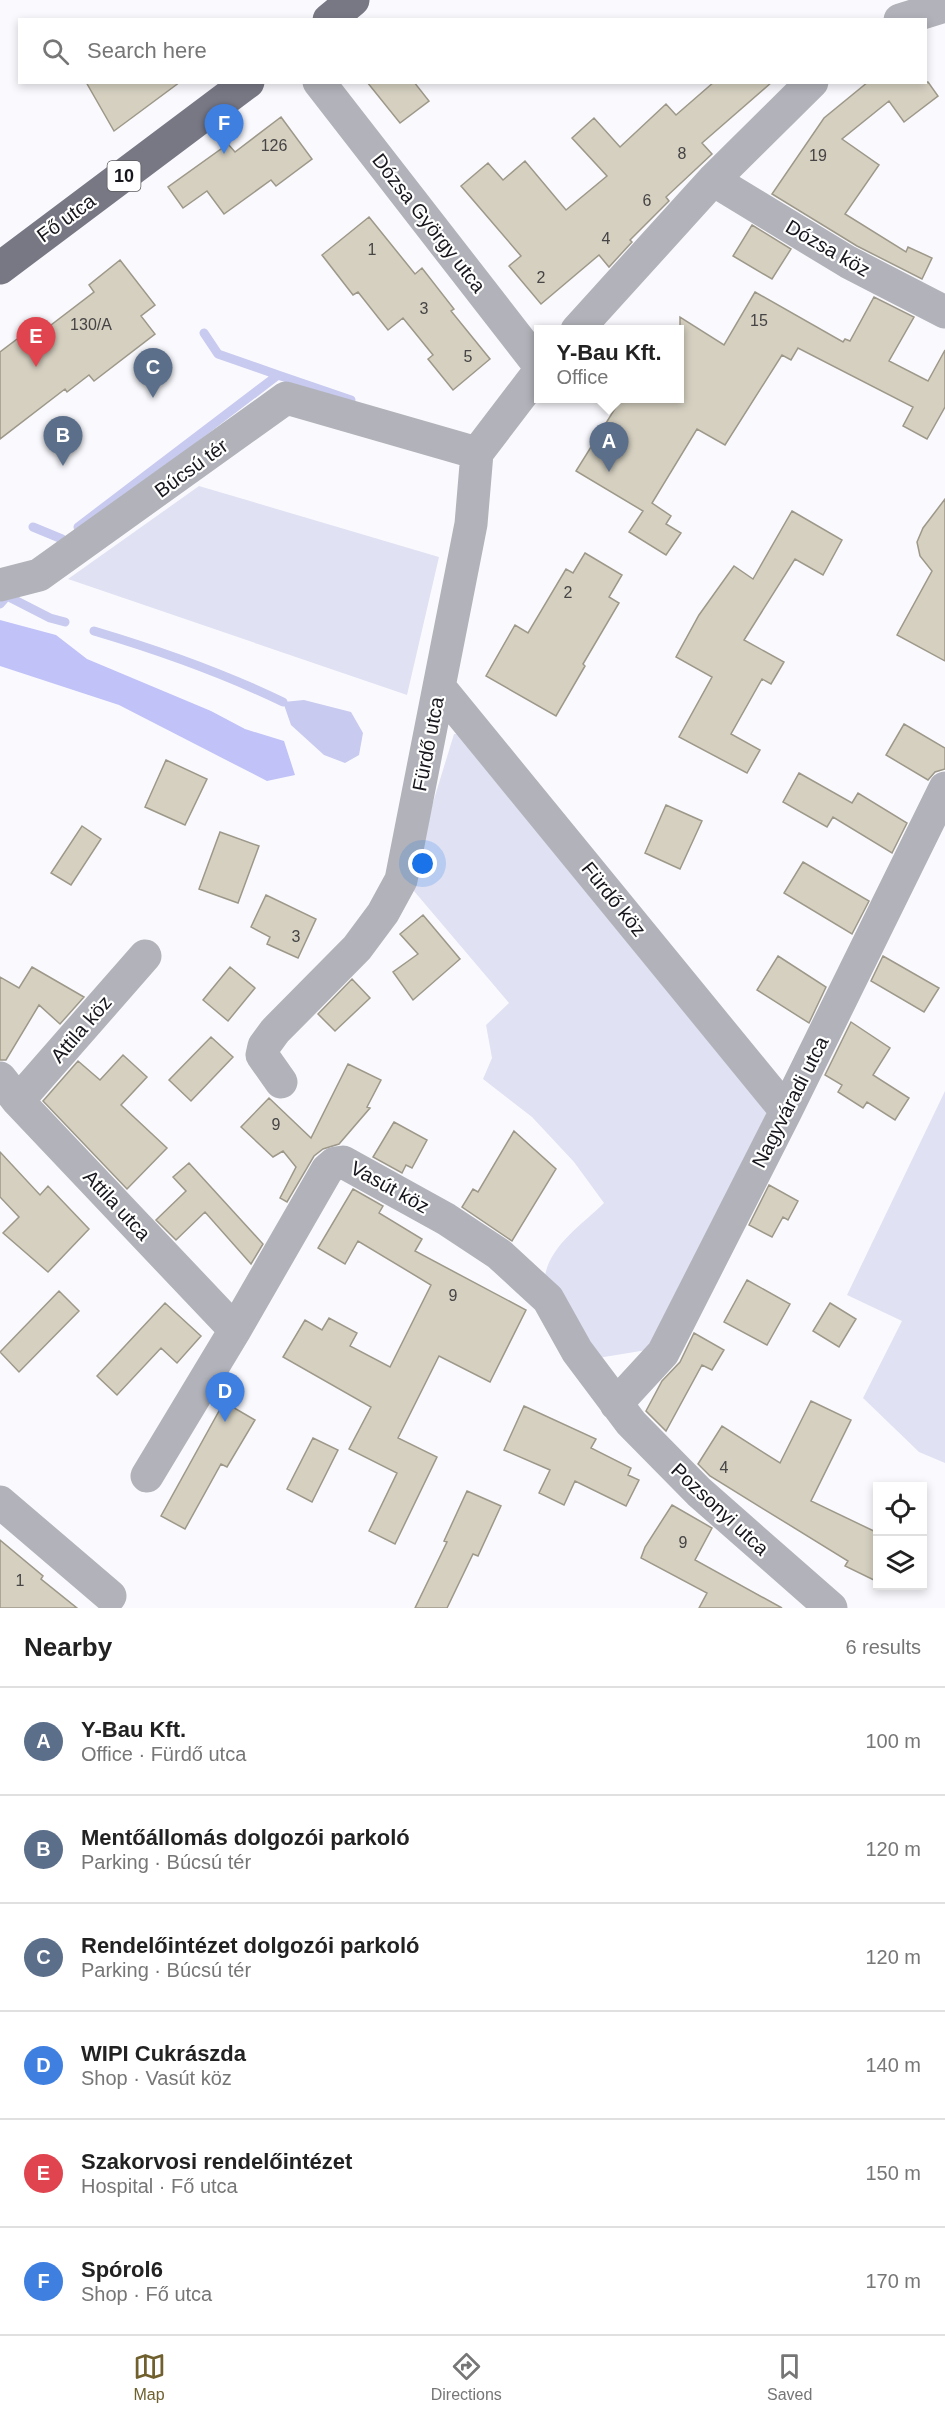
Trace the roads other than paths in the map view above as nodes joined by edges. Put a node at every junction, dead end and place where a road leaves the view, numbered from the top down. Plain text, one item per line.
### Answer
1 (945, 6) edge
2 (906, 18) edge
3 (245, 84) edge
4 (321, 84) edge
5 (810, 84) edge
6 (714, 180) junction
7 (0, 268) edge
8 (945, 312) edge
9 (582, 325) edge
10 (534, 359) edge
11 (534, 378) edge
12 (477, 453) junction
13 (0, 585) edge
14 (440, 688) junction
15 (945, 788) edge
16 (145, 956) dead end
17 (281, 1082) dead end
18 (9, 1089) edge
19 (786, 1111) junction
20 (235, 1330) junction
21 (616, 1404) junction
22 (147, 1476) dead end
23 (0, 1502) edge
24 (110, 1596) dead end
25 (831, 1608) edge

1 - 2 street
3 - 7 main road, Fő utca / 10
4 - 10 street, Dózsa György utca
5 - 6 street
6 - 8 street, Dózsa köz
6 - 9 street
11 - 12 street
12 - 13 street, Búcsú tér
12 - 14 street, Fürdő utca
14 - 17 street, Fürdő utca
14 - 19 street, Fürdő köz
15 - 19 street, Nagyváradi utca
16 - 18 street, Attila köz
18 - 20 street, Attila utca
19 - 21 street, Nagyváradi utca
20 - 21 street, Vasút köz
20 - 22 street, Vasút köz
21 - 25 street, Pozsonyi utca
23 - 24 street

